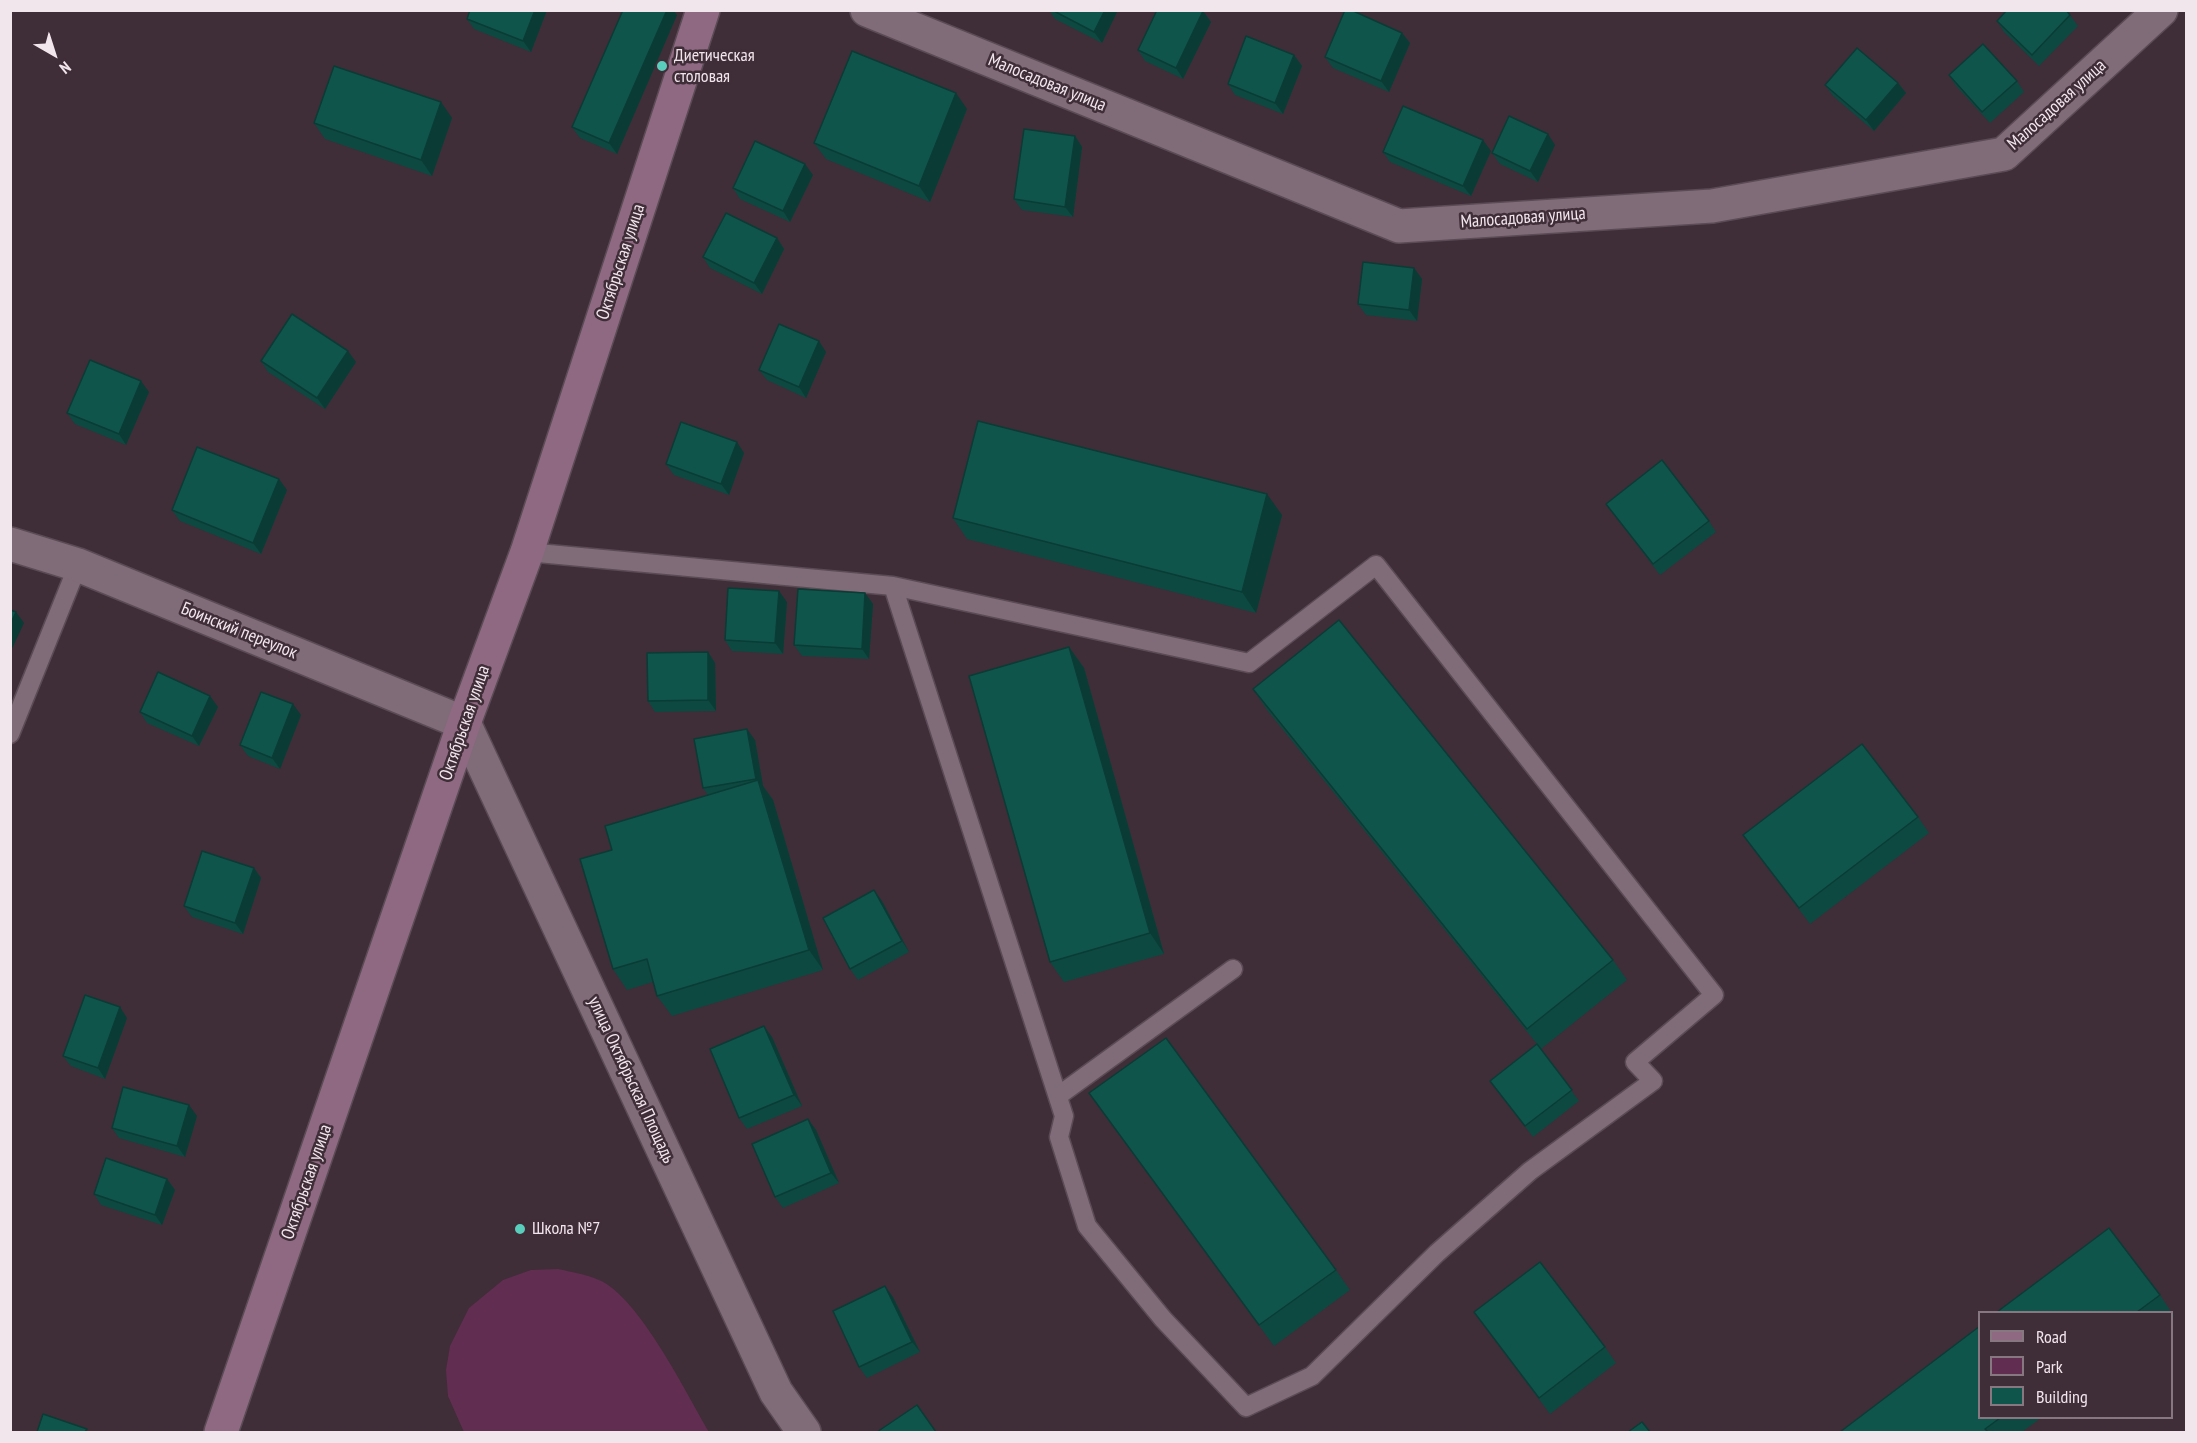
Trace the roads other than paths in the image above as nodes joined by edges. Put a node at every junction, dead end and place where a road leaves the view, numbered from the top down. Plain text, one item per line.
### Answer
1 (703, 10) edge
2 (867, 10) edge
3 (2161, 10) edge
4 (10, 544) edge
5 (526, 552) junction
6 (78, 566) junction
7 (893, 586) junction
8 (464, 723) junction
9 (10, 734) edge
10 (1233, 969) dead end
11 (1058, 1096) junction
12 (221, 1432) edge
13 (804, 1432) edge

1 - 5 main road, Октябрьская улица
2 - 3 street, Малосадовая улица
4 - 6 street, Боинский переулок
5 - 7 lane
5 - 8 main road, Октябрьская улица
6 - 8 street, Боинский переулок
6 - 9 lane
7 - 11 lane
7 - 11 lane
8 - 12 main road, Октябрьская улица
8 - 13 street, улица Октябрьская Площадь
10 - 11 lane

